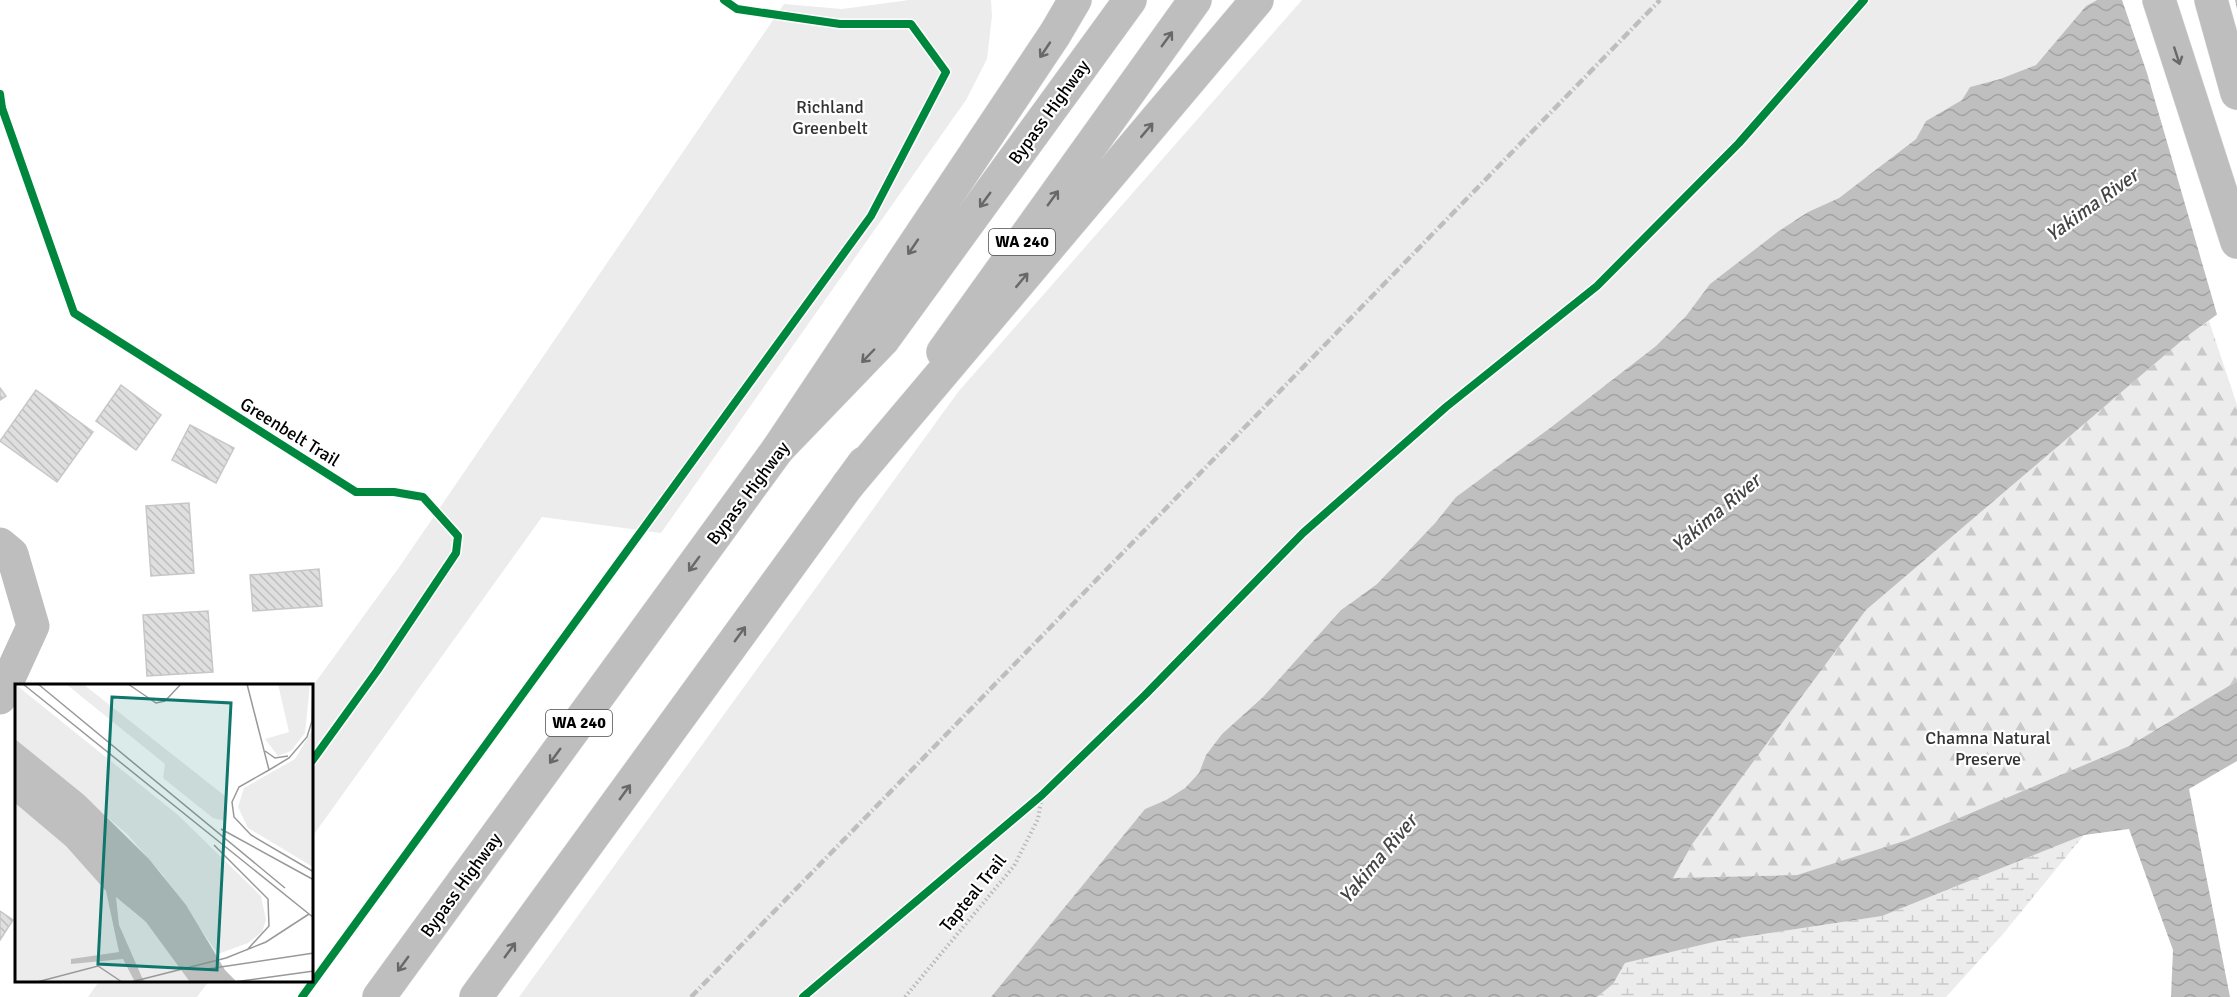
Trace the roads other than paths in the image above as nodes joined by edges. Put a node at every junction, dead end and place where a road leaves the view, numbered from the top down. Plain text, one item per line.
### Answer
1 (1075, 0) edge
2 (1130, 0) edge
3 (1195, 0) edge
4 (1257, 0) edge
5 (2159, 0) edge
6 (2211, 0) edge
7 (2237, 93) edge
8 (2237, 243) edge
9 (778, 449) junction
10 (848, 485) junction
11 (0, 544) edge
12 (0, 698) edge
13 (379, 997) edge
14 (476, 997) edge

1 -> 9 main road, WA 240
2 -> 9 main road, Bypass Highway
10 -> 3 main road, WA 240
10 -> 4 main road
5 -> 8 main road
6 - 7 main road
9 -> 13 main road, Bypass Highway / WA 240
14 -> 10 main road, WA 240
11 - 12 main road

